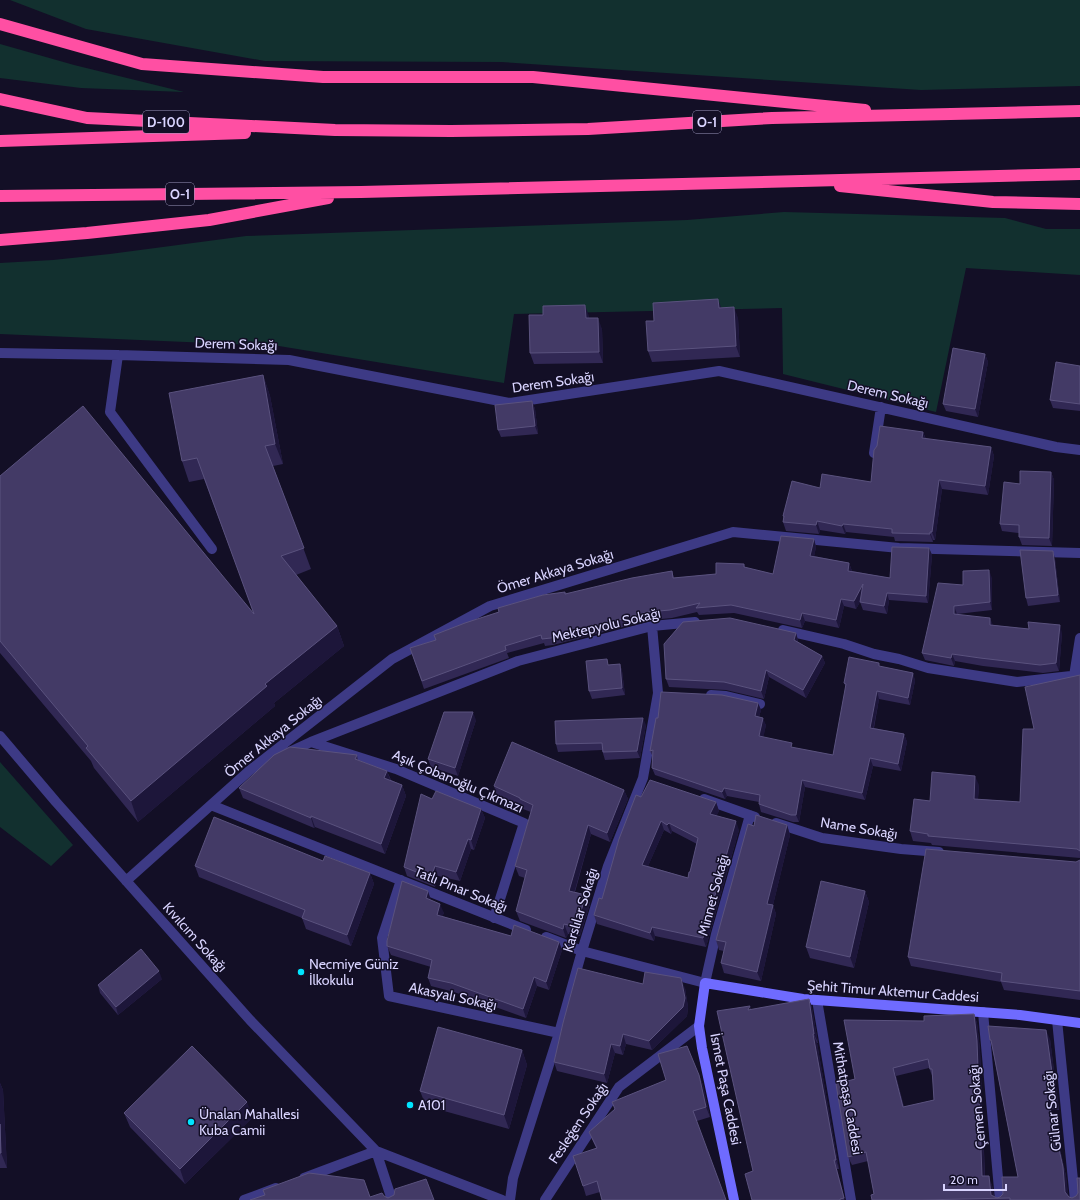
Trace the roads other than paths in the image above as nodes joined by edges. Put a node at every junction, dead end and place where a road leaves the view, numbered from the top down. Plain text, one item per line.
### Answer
1 (0, 24) edge
2 (0, 99) edge
3 (1080, 111) edge
4 (920, 115) junction
5 (335, 130) junction
6 (0, 141) edge
7 (1080, 174) edge
8 (793, 180) junction
9 (361, 192) junction
10 (0, 196) edge
11 (1080, 204) edge
12 (0, 240) edge
13 (0, 353) edge
14 (118, 355) junction
15 (881, 407) junction
16 (1080, 450) edge
17 (874, 453) edge
18 (212, 549) dead end
19 (1080, 553) edge
20 (703, 622) edge
21 (652, 626) junction
22 (770, 627) edge
23 (1080, 638) edge
24 (1077, 676) edge
25 (703, 695) edge
26 (760, 704) dead end
27 (0, 736) edge
28 (311, 742) junction
29 (249, 771) junction
30 (693, 795) edge
31 (211, 805) junction
32 (750, 815) junction
33 (948, 853) edge
34 (401, 880) junction
35 (126, 881) junction
36 (494, 918) junction
37 (582, 951) junction
38 (705, 984) junction
39 (817, 1000) junction
40 (983, 1012) junction
41 (1057, 1020) junction
42 (1080, 1023) edge
43 (699, 1026) junction
44 (559, 1033) junction
45 (376, 1151) junction
46 (297, 1180) edge
47 (282, 1186) edge
48 (262, 1197) edge
49 (244, 1200) edge
50 (392, 1200) edge
51 (502, 1200) edge
52 (510, 1200) edge
53 (545, 1200) edge
54 (734, 1200) edge
55 (851, 1200) edge
56 (1000, 1200) edge
57 (1075, 1200) edge

1 - 4 highway
2 - 5 highway, D-100
3 - 4 highway, O-1
4 - 5 highway, O-1
5 - 6 highway, O-1
7 - 8 highway, O-1
8 - 9 highway, O-1
8 - 11 highway
9 - 10 highway, O-1
9 - 12 highway
13 - 14 street, Derem Sokağı
14 - 15 street, Derem Sokağı
14 - 18 street
15 - 16 street, Derem Sokağı
15 - 17 street
19 - 29 street, Ömer Akkaya Sokağı
20 - 21 street, Mektepyolu Sokağı
21 - 28 street, Mektepyolu Sokağı
21 - 37 street, Karslılar Sokağı
22 - 24 street
23 - 24 street
25 - 26 street
27 - 35 street, Kıvılcım Sokağı
28 - 29 street, Mektepyolu Sokağı
28 - 36 street, Aşık Çobanoğlu Çıkmazı
29 - 31 street, Ömer Akkaya Sokağı
30 - 32 street, Name Sokağı
31 - 34 street, Tatlı Pınar Sokağı
31 - 35 street, Ömer Akkaya Sokağı
32 - 33 street, Name Sokağı
32 - 38 street, Minnet Sokağı
34 - 36 street, Tatlı Pınar Sokağı
34 - 44 street, Akasyalı Sokağı
35 - 45 street, Kıvılcım Sokağı
36 - 37 street, Tatlı Pınar Sokağı
37 - 38 street, Tatlı Pınar Sokağı
37 - 44 street, Karslılar Sokağı
38 - 39 street, Şehit Timur Aktemur Caddesi
38 - 43 street, İsmet Paşa Caddesi
39 - 40 street, Şehit Timur Aktemur Caddesi
39 - 55 street, Mithatpaşa Caddesi
40 - 41 street, Şehit Timur Aktemur Caddesi
40 - 56 street, Çemen Sokağı
41 - 42 street, Şehit Timur Aktemur Caddesi
41 - 57 street, Gülnar Sokağı
43 - 53 street, Fesleğen Sokağı
43 - 54 street, İsmet Paşa Caddesi
44 - 52 street, Karslılar Sokağı
45 - 46 street
45 - 50 street
45 - 51 street
47 - 48 street
48 - 49 street

